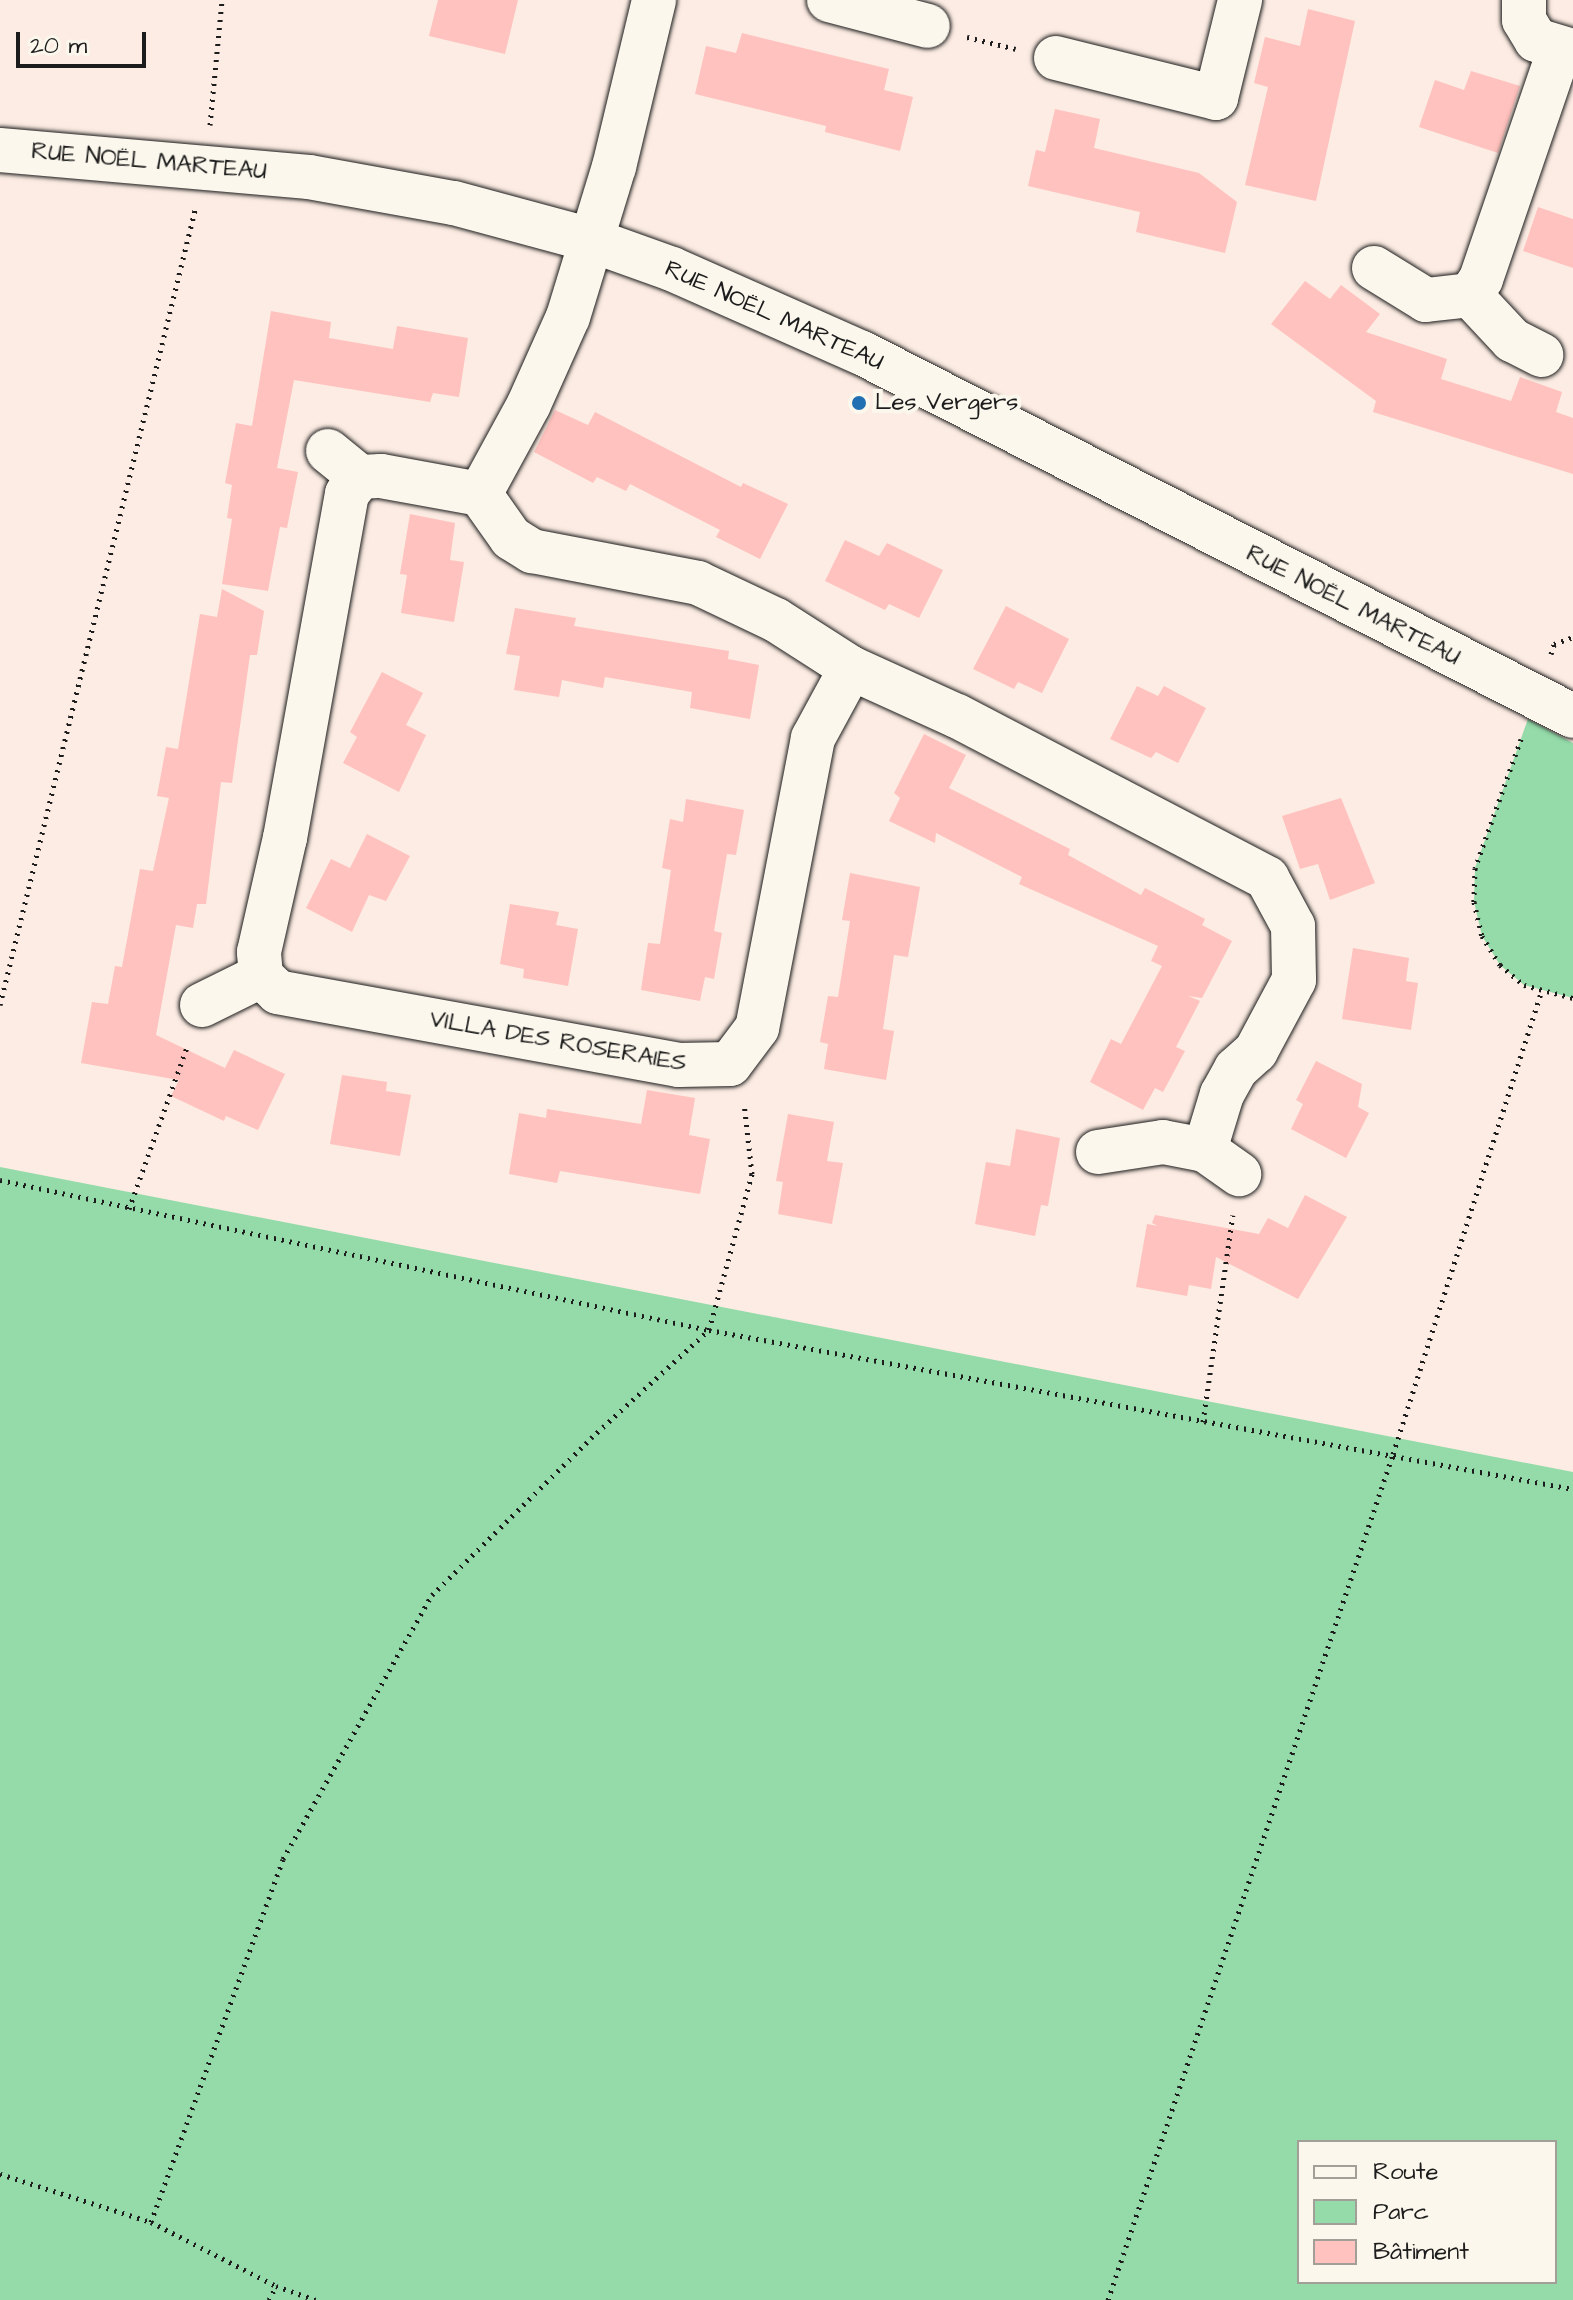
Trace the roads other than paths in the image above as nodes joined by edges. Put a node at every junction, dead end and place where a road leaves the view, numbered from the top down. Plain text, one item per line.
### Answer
1 (654, 0) edge
2 (829, 0) edge
3 (1240, 0) edge
4 (1524, 0) edge
5 (928, 26) dead end
6 (1566, 51) edge
7 (1056, 58) dead end
8 (0, 150) edge
9 (591, 240) junction
10 (1374, 268) dead end
11 (1470, 295) junction
12 (1541, 355) dead end
13 (480, 494) junction
14 (851, 668) junction
15 (1554, 708) edge
16 (261, 976) junction
17 (202, 1005) road end
18 (1098, 1152) dead end

1 - 9 street
2 - 5 street
3 - 7 street
4 - 6 street
6 - 11 street
8 - 9 street, RUE NOËL MARTEAU
9 - 13 street
9 - 15 street, RUE NOËL MARTEAU
10 - 11 street
11 - 12 street
13 - 14 street
13 - 16 street
14 - 16 street, VILLA DES ROSERAIES
14 - 18 street
16 - 17 street

